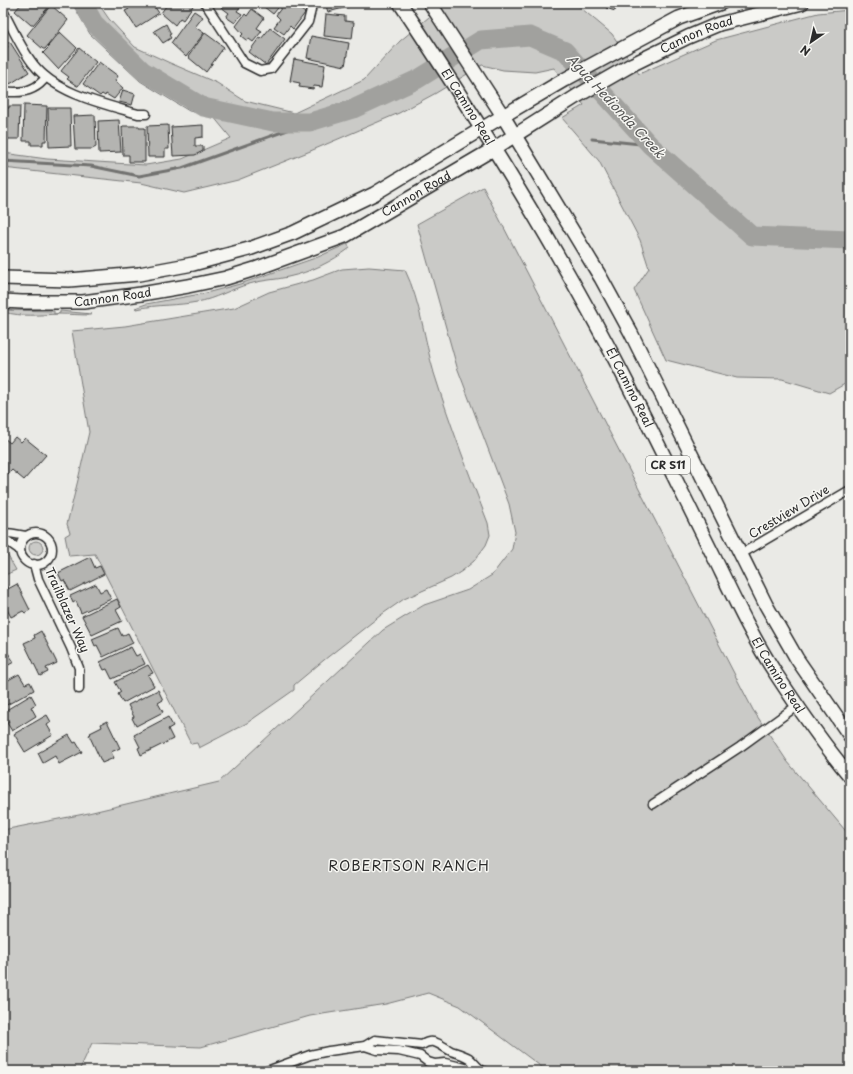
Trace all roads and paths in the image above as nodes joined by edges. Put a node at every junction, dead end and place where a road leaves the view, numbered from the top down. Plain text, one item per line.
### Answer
1 (205, 3) edge
2 (311, 3) edge
3 (400, 3) edge
4 (430, 3) edge
5 (721, 3) edge
6 (802, 3) edge
7 (3, 11) edge
8 (46, 77) junction
9 (3, 91) edge
10 (146, 114) dead end
11 (503, 116) junction
12 (481, 128) junction
13 (515, 136) junction
14 (495, 148) junction
15 (3, 278) edge
16 (3, 301) edge
17 (850, 490) edge
18 (3, 533) edge
19 (26, 536) junction
20 (3, 538) edge
21 (20, 550) junction
22 (741, 554) junction
23 (34, 564) junction
24 (79, 689) dead end
25 (798, 705) junction
26 (850, 736) edge
27 (850, 776) edge
28 (653, 804) dead end
29 (422, 1045) junction
30 (365, 1046) junction
31 (420, 1056) junction
32 (481, 1070) edge
33 (267, 1071) edge

1 - 2 street
3 - 12 main road, El Camino Real / CR S11
4 - 11 main road, El Camino Real / CR S11
5 - 11 main road, Cannon Road
6 - 13 main road, Cannon Road
7 - 8 street
8 - 9 street
8 - 10 street
11 - 12 main road, Cannon Road
11 - 13 main road, El Camino Real / CR S11
12 - 14 main road, El Camino Real / CR S11
12 - 15 main road, Cannon Road
13 - 14 main road, Cannon Road
13 - 22 main road, El Camino Real / CR S11
14 - 16 main road, Cannon Road
14 - 25 main road, El Camino Real / CR S11
17 - 22 street, Crestview Drive
18 - 19 street
19 - 21 street
19 - 23 street
20 - 21 street
21 - 23 street
22 - 26 main road, El Camino Real / CR S11
23 - 24 street, Trailblazer Way
25 - 27 main road, El Camino Real / CR S11
25 - 28 street
29 - 30 street
29 - 31 street
29 - 32 street
30 - 31 street
30 - 33 street
31 - 32 street

